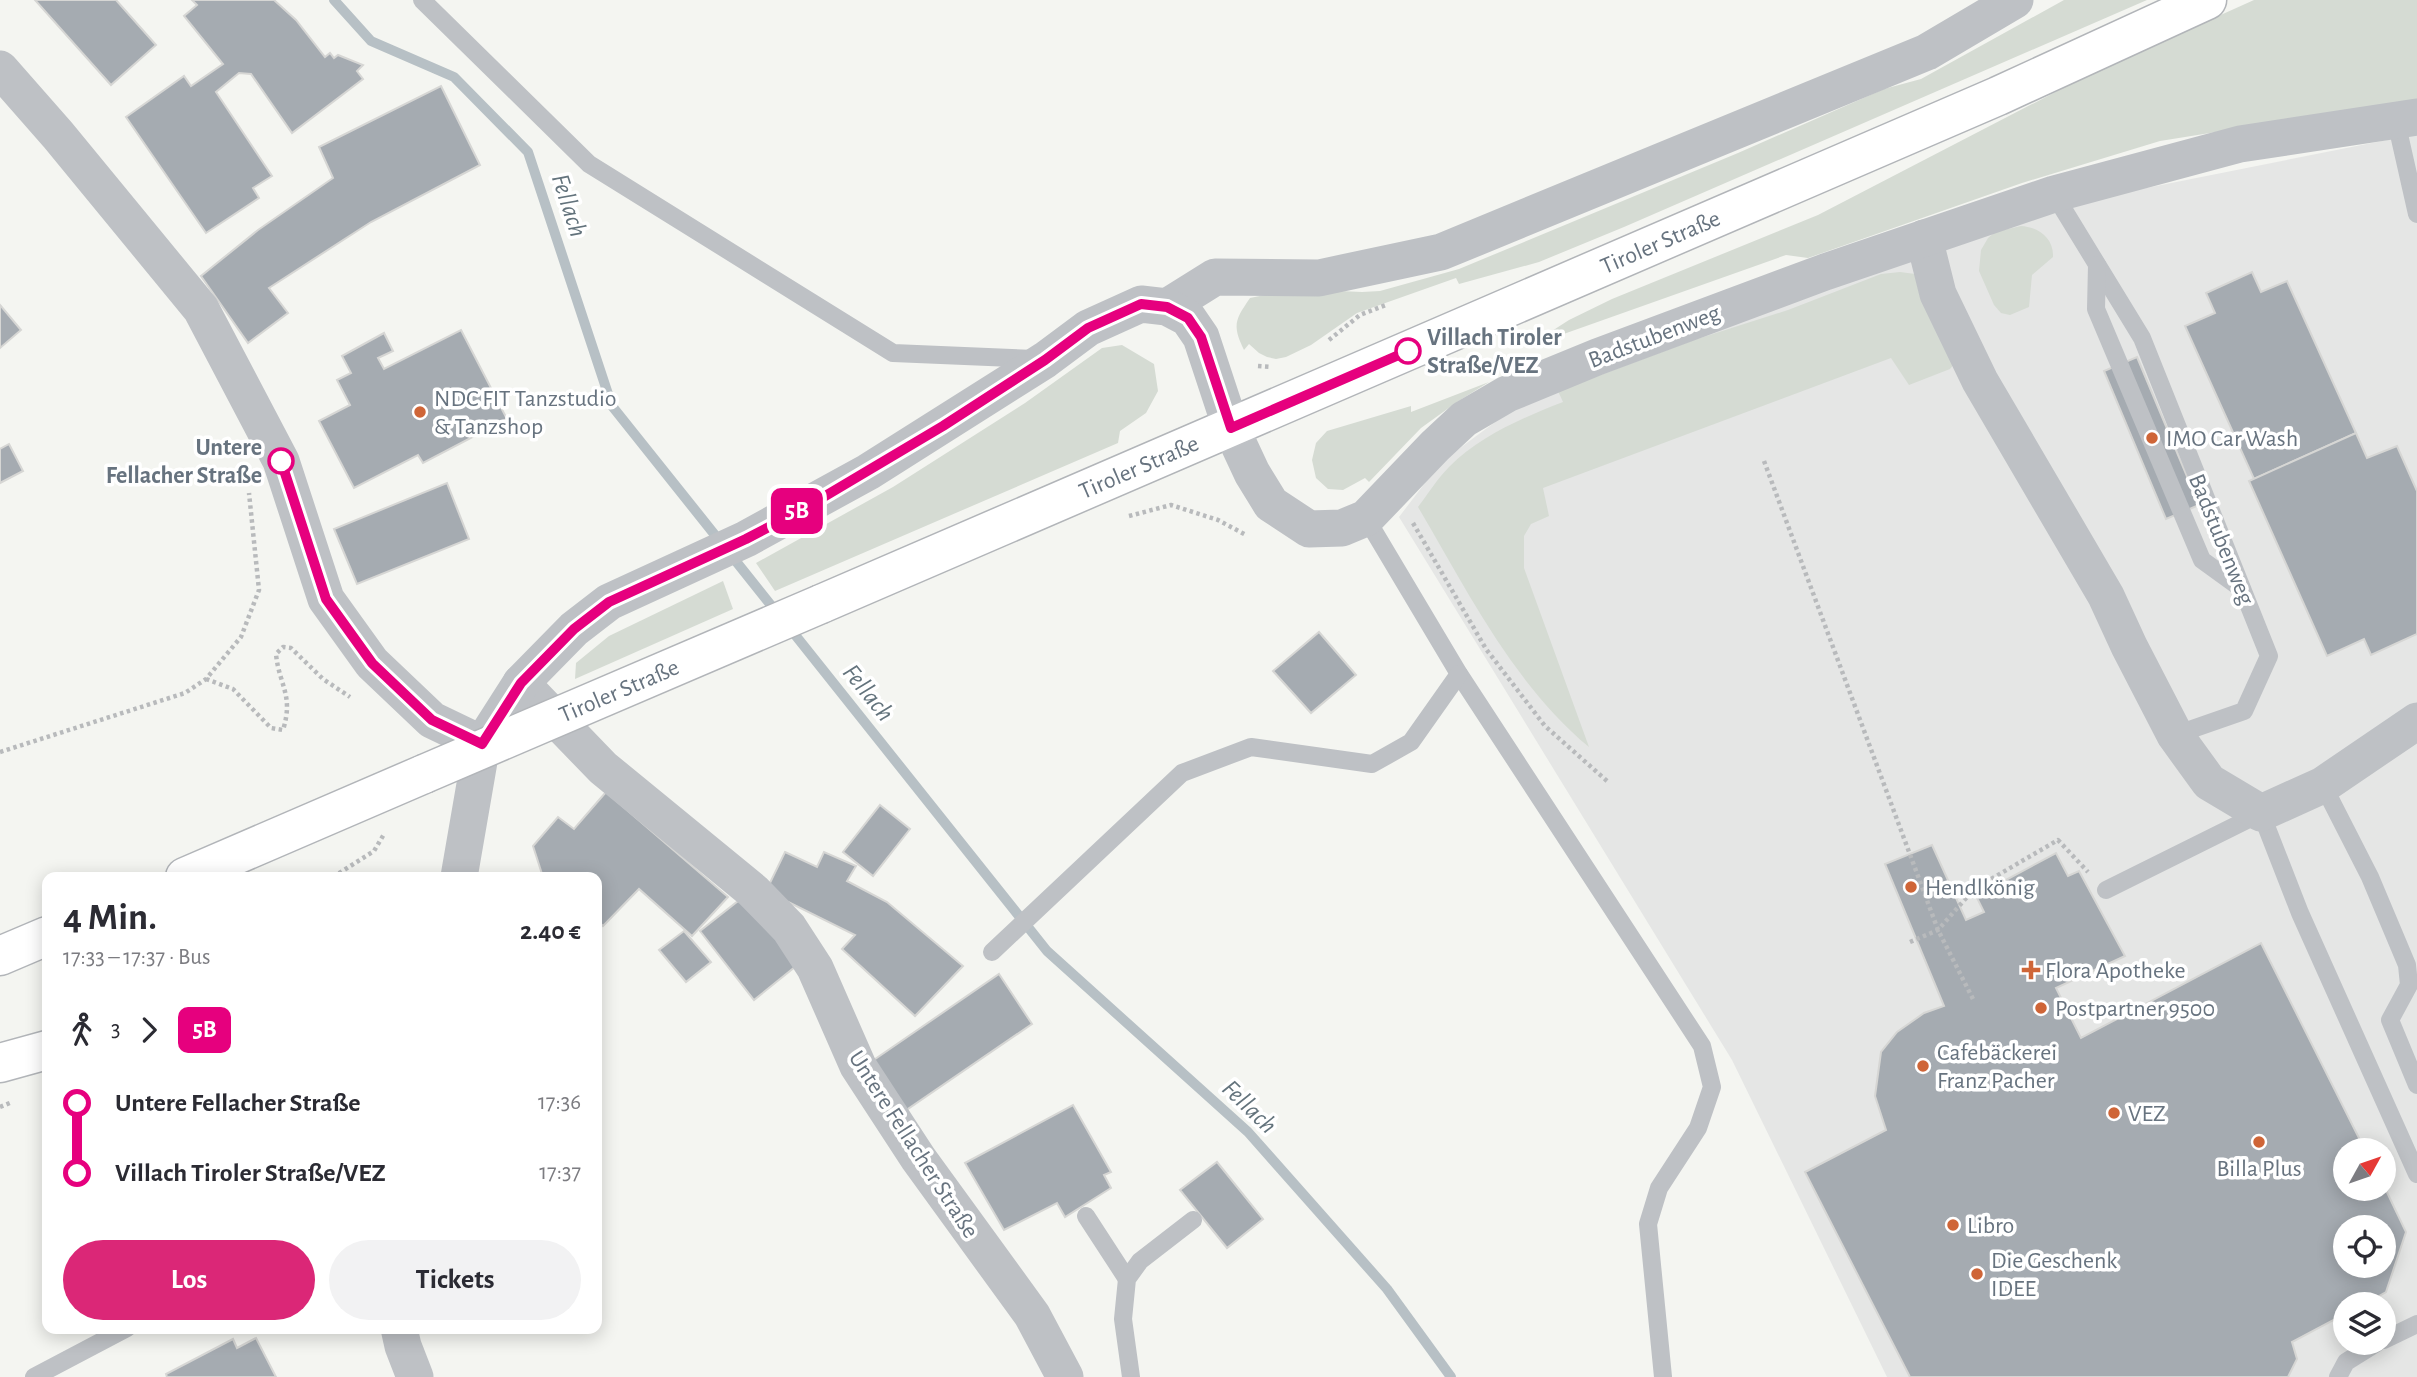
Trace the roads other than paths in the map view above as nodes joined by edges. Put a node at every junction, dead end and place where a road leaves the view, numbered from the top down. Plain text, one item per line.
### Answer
1 (422, 0) edge
2 (2015, 0) edge
3 (2207, 0) edge
4 (0, 69) edge
5 (2407, 119) edge
6 (2054, 194) junction
7 (2417, 214) edge
8 (1923, 238) junction
9 (2097, 265) junction
10 (1167, 307) junction
11 (1045, 360) junction
12 (1231, 428) junction
13 (1366, 518) junction
14 (2242, 589) junction
15 (1459, 674) junction
16 (521, 683) junction
17 (2417, 722) edge
18 (2175, 734) junction
19 (482, 744) junction
20 (2323, 785) junction
21 (2261, 813) junction
22 (197, 872) edge
23 (460, 872) edge
24 (2106, 890) road end
25 (42, 938) edge
26 (998, 946) dead end
27 (0, 956) edge
28 (42, 1051) edge
29 (0, 1063) edge
30 (2417, 1085) edge
31 (2417, 1174) edge
32 (1086, 1216) dead end
33 (1193, 1220) dead end
34 (1127, 1279) junction
35 (2417, 1324) edge
36 (116, 1334) edge
37 (400, 1334) edge
38 (2396, 1334) edge
39 (2357, 1355) edge
40 (34, 1377) edge
41 (415, 1377) edge
42 (1065, 1377) edge
43 (1131, 1377) edge
44 (1663, 1377) edge
45 (2338, 1377) edge

1 - 11 lane
2 - 10 street
3 - 12 main road, Tiroler Straße
4 - 19 street
5 - 6 street, Badstubenweg
5 - 7 lane
6 - 8 street, Badstubenweg
6 - 9 lane, Badstubenweg
8 - 13 street, Badstubenweg
8 - 18 street
9 - 14 lane, Badstubenweg
9 - 14 lane
10 - 11 street
10 - 12 street, Badstubenweg
11 - 16 street
12 - 13 street, Badstubenweg
12 - 22 main road, Tiroler Straße, bridge
13 - 15 lane
14 - 18 lane, Badstubenweg
15 - 26 lane
15 - 44 lane
16 - 19 street
16 - 42 street, Untere Fellacher Straße
17 - 20 street
18 - 21 street
19 - 23 street
20 - 21 street
20 - 30 lane
21 - 24 lane
21 - 31 lane
25 - 27 main road
28 - 29 main road
32 - 34 lane
33 - 34 lane
34 - 43 lane
35 - 38 lane
36 - 40 lane
37 - 41 street
39 - 45 lane

